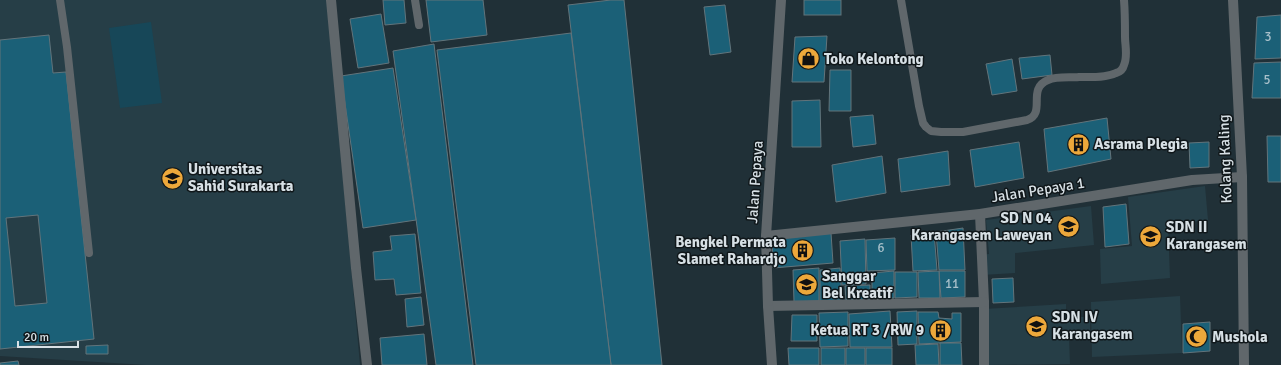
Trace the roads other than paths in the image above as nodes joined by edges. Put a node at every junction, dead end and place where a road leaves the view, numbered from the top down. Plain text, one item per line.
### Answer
1 (60, 0) edge
2 (331, 0) edge
3 (415, 0) edge
4 (781, 0) edge
5 (901, 0) edge
6 (1124, 0) edge
7 (1233, 0) edge
8 (419, 25) dead end
9 (1242, 176) junction
10 (980, 214) junction
11 (766, 236) junction
12 (89, 253) dead end
13 (984, 302) junction
14 (768, 306) junction
15 (366, 365) edge
16 (772, 365) edge
17 (984, 365) edge
18 (1244, 365) edge

1 - 12 lane
2 - 15 street
3 - 8 lane
4 - 11 street, Jalan Pepaya
5 - 6 lane
7 - 9 street, Kolang Kaling
9 - 10 street, Jalan Pepaya 1
9 - 18 street, Kolang Kaling
10 - 11 street, Jalan Pepaya 1
10 - 13 street
11 - 14 street, Jalan Pepaya
13 - 14 street
13 - 17 street
14 - 16 street, Jalan Pepaya

